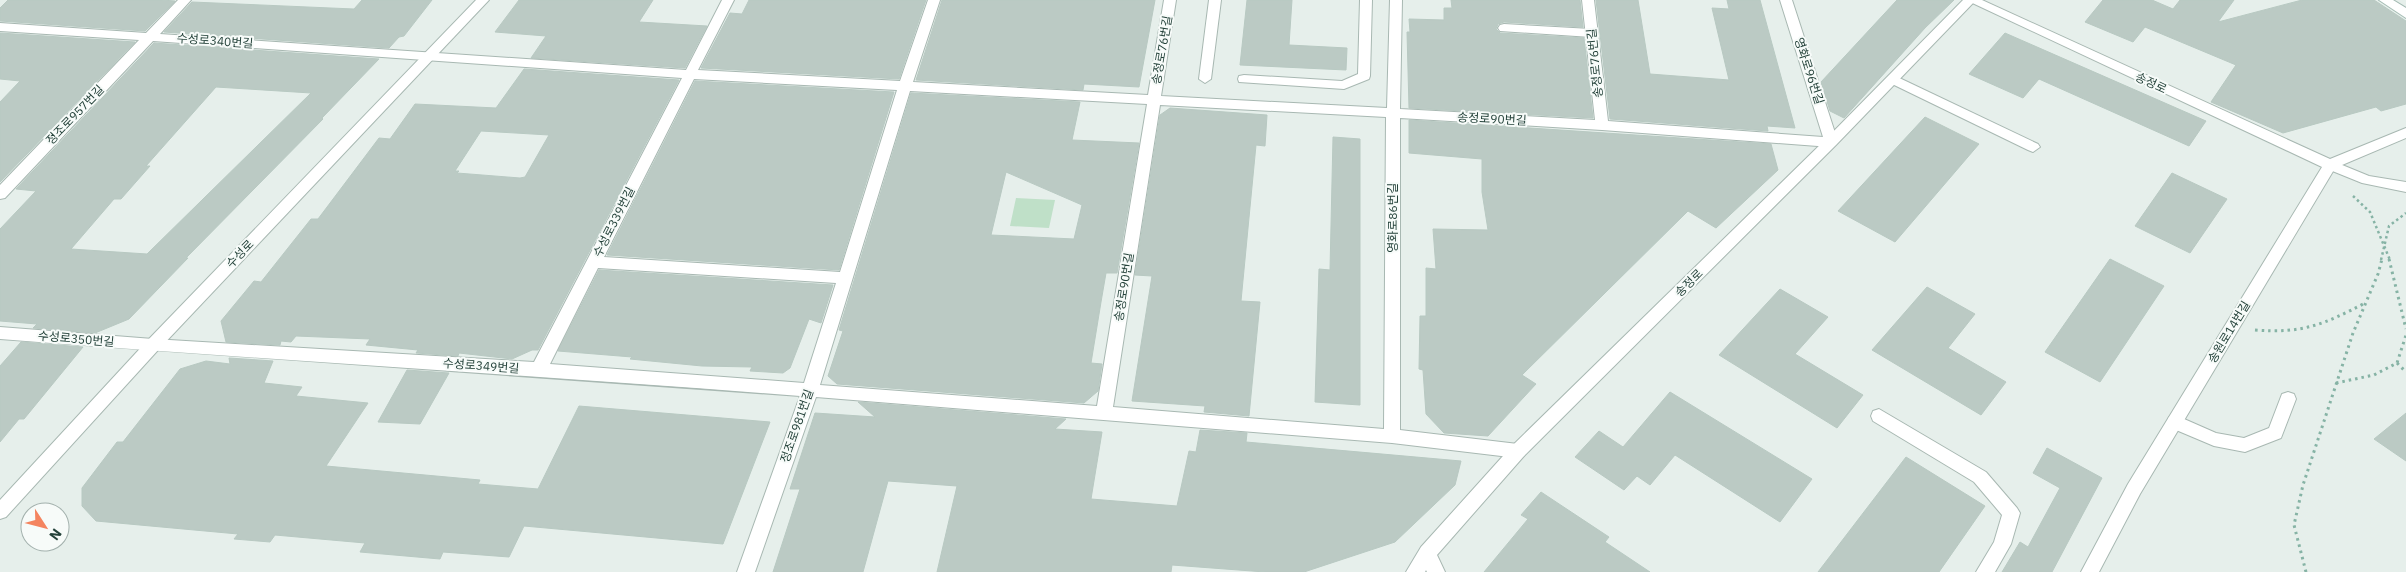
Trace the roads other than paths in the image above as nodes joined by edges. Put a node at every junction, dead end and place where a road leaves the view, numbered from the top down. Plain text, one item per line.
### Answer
1 (185, 0) edge
2 (483, 0) edge
3 (728, 0) edge
4 (934, 0) edge
5 (1170, 0) edge
6 (1215, 0) edge
7 (1366, 0) edge
8 (1396, 0) edge
9 (1588, 0) edge
10 (1786, 0) edge
11 (1971, 0) edge
12 (2385, 0) edge
13 (2406, 14) edge
14 (0, 27) edge
15 (1504, 28) dead end
16 (1591, 33) junction
17 (150, 36) junction
18 (430, 55) junction
19 (689, 74) junction
20 (1205, 79) dead end
21 (1244, 79) dead end
22 (1893, 79) junction
23 (904, 86) junction
24 (1153, 100) junction
25 (1393, 114) junction
26 (1602, 125) junction
27 (2406, 132) edge
28 (1831, 142) junction
29 (2033, 147) dead end
30 (2326, 171) junction
31 (2406, 187) edge
32 (0, 194) edge
33 (593, 262) junction
34 (844, 278) junction
35 (0, 333) edge
36 (152, 345) junction
37 (539, 369) junction
38 (810, 391) junction
39 (2288, 399) dead end
40 (1104, 414) junction
41 (1879, 416) dead end
42 (2175, 422) junction
43 (1392, 436) junction
44 (1518, 451) junction
45 (0, 512) edge
46 (1427, 553) junction
47 (746, 572) edge
48 (1416, 572) edge
49 (1436, 572) edge
50 (1985, 572) edge
51 (2090, 572) edge

1 - 17 street, 정조로957번길
2 - 18 street, 수성로
3 - 19 street, 수성로339번길
4 - 23 street, 정조로981번길
5 - 24 street, 송정로76번길
6 - 20 street
7 - 21 street
8 - 25 street, 영화로86번길
9 - 16 street, 송정로76번길
10 - 28 street, 영화로96번길
11 - 22 street, 송정로
11 - 30 street, 송정로
12 - 13 street
14 - 17 street, 수성로340번길
15 - 16 street
16 - 26 street, 송정로76번길
17 - 18 street, 수성로340번길
17 - 32 street, 정조로957번길
18 - 19 street
18 - 36 street, 수성로
19 - 23 street
19 - 33 street, 수성로339번길
22 - 28 street, 송정로
22 - 29 street
23 - 24 street, 송정로90번길
23 - 34 street, 정조로981번길
24 - 25 street, 송정로90번길
24 - 40 street, 송정로90번길
25 - 26 street, 송정로90번길
25 - 43 street, 영화로86번길
26 - 28 street, 송정로90번길
27 - 30 street
28 - 44 street, 송정로
30 - 31 street, 송정로
30 - 42 street, 송원로14번길
33 - 34 street
33 - 37 street, 수성로339번길
34 - 38 street, 정조로981번길
35 - 36 street, 수성로350번길
36 - 37 street, 수성로349번길
36 - 45 street, 수성로
37 - 38 street, 수성로349번길
38 - 40 street, 수성로349번길
38 - 47 street, 정조로981번길
39 - 42 street
40 - 43 street, 수성로349번길
41 - 50 street
42 - 51 street, 송원로14번길
43 - 44 street, 수성로349번길
44 - 46 street, 송정로
46 - 48 street, 송정로
46 - 49 street

